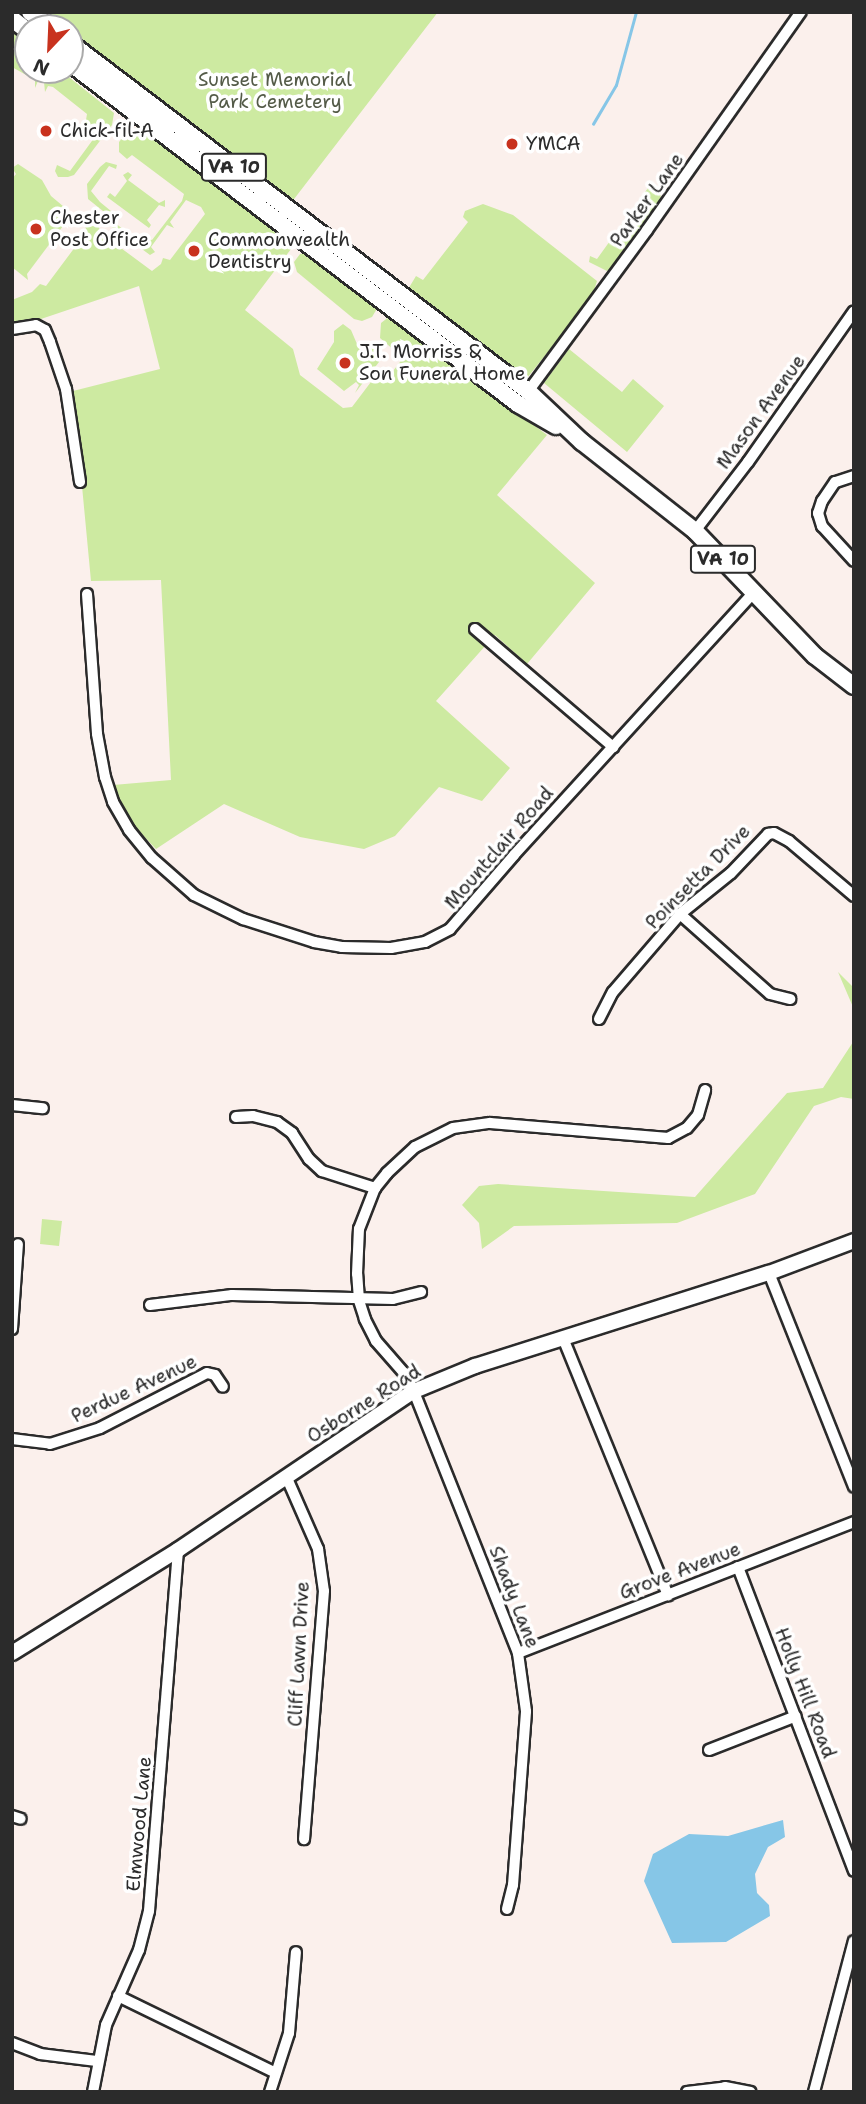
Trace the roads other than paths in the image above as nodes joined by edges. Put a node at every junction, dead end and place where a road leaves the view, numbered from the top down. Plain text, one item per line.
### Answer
1 (801, 12) edge
2 (84, 54) edge
3 (84, 73) edge
4 (854, 311) edge
5 (12, 329) edge
6 (523, 398) junction
7 (854, 476) edge
8 (80, 482) dead end
9 (695, 531) junction
10 (854, 561) edge
11 (755, 590) junction
12 (87, 594) dead end
13 (475, 629) dead end
14 (854, 686) edge
15 (613, 747) junction
16 (854, 896) edge
17 (680, 914) junction
18 (790, 999) dead end
19 (599, 1019) dead end
20 (705, 1090) dead end
21 (12, 1105) edge
22 (43, 1108) dead end
23 (236, 1117) dead end
24 (375, 1188) junction
25 (854, 1241) edge
26 (18, 1244) dead end
27 (769, 1273) junction
28 (421, 1292) dead end
29 (359, 1300) junction
30 (150, 1305) dead end
31 (12, 1329) edge
32 (563, 1338) junction
33 (223, 1387) dead end
34 (415, 1391) junction
35 (12, 1439) edge
36 (286, 1476) junction
37 (854, 1487) edge
38 (854, 1522) edge
39 (178, 1550) junction
40 (738, 1567) junction
41 (668, 1595) junction
42 (12, 1653) edge
43 (518, 1653) junction
44 (796, 1716) junction
45 (709, 1750) dead end
46 (304, 1839) dead end
47 (854, 1871) edge
48 (507, 1909) dead end
49 (854, 1941) edge
50 (296, 1952) dead end
51 (118, 1996) junction
52 (12, 2043) edge
53 (97, 2062) junction
54 (274, 2072) junction
55 (93, 2092) edge
56 (270, 2092) edge
57 (687, 2092) edge
58 (751, 2092) edge
59 (814, 2092) edge

1 - 6 street, Parker Lane
2 - 6 main road, VA 10
3 - 6 main road, VA 10
4 - 9 street, Mason Avenue
5 - 8 street
6 - 9 main road, VA 10
7 - 10 street
9 - 11 main road, VA 10
11 - 14 main road, VA 10
11 - 15 street, Mountclair Road
12 - 15 street, Mountclair Road
13 - 15 street
16 - 17 street, Poinsetta Drive
17 - 18 street
17 - 19 street, Poinsetta Drive
20 - 24 street
21 - 22 street
23 - 24 street
24 - 29 street, Shady Lane
25 - 27 street, Osborne Road
26 - 31 street
27 - 32 street, Osborne Road
27 - 37 street
28 - 29 street
29 - 30 street
29 - 34 street, Shady Lane
32 - 34 street, Osborne Road
32 - 41 street
33 - 35 street, Perdue Avenue
34 - 36 street, Osborne Road
34 - 43 street, Shady Lane
36 - 39 street, Osborne Road
36 - 46 street, Cliff Lawn Drive
38 - 40 street, Grove Avenue
39 - 42 street, Osborne Road
39 - 51 street, Elmwood Lane
40 - 41 street, Grove Avenue
40 - 44 street, Holly Hill Road
41 - 43 street, Grove Avenue
43 - 48 street, Shady Lane
44 - 45 street
44 - 47 street, Holly Hill Road
49 - 59 street
50 - 54 street
51 - 53 street, Elmwood Lane
51 - 54 street
52 - 53 street
53 - 55 street, Elmwood Lane
54 - 56 street
57 - 58 street

